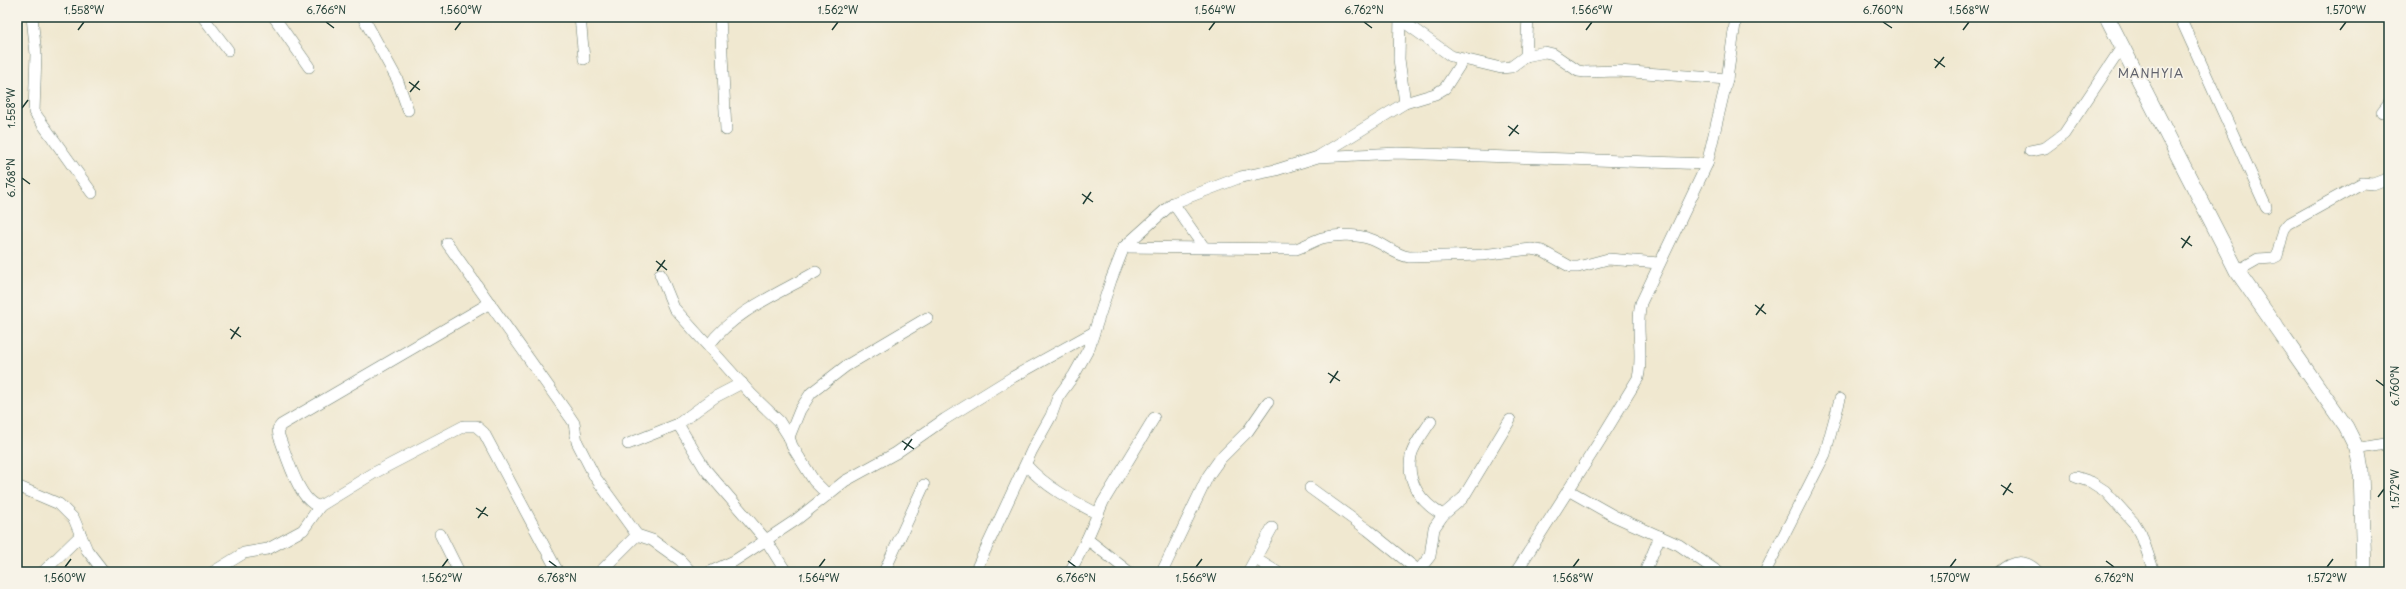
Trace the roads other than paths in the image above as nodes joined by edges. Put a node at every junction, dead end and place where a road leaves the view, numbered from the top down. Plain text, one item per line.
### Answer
1 (32, 17) edge
2 (202, 17) edge
3 (274, 17) edge
4 (363, 17) edge
5 (580, 17) edge
6 (720, 17) edge
7 (1528, 17) edge
8 (1736, 17) edge
9 (2107, 17) edge
10 (2180, 17) edge
11 (1399, 18) edge
12 (2122, 47) junction
13 (228, 50) dead end
14 (1526, 56) junction
15 (584, 59) dead end
16 (1463, 60) junction
17 (309, 67) dead end
18 (1727, 79) junction
19 (1406, 103) junction
20 (408, 110) dead end
21 (726, 130) dead end
22 (2030, 151) dead end
23 (1318, 157) junction
24 (1707, 164) junction
25 (2389, 178) edge
26 (92, 193) dead end
27 (1173, 203) junction
28 (2266, 207) dead end
29 (447, 243) dead end
30 (1203, 246) junction
31 (1124, 247) junction
32 (1659, 263) junction
33 (2237, 271) junction
34 (816, 272) dead end
35 (660, 274) dead end
36 (490, 303) junction
37 (927, 318) dead end
38 (1094, 332) junction
39 (709, 345) junction
40 (742, 383) junction
41 (1840, 398) dead end
42 (1268, 402) dead end
43 (1154, 418) dead end
44 (1510, 420) dead end
45 (1431, 421) dead end
46 (678, 424) junction
47 (789, 437) junction
48 (2389, 443) edge
49 (628, 444) dead end
50 (2357, 449) junction
51 (1026, 465) junction
52 (2076, 477) dead end
53 (924, 485) dead end
54 (17, 486) edge
55 (1310, 488) dead end
56 (1568, 490) junction
57 (828, 495) junction
58 (320, 506) junction
59 (1098, 514) junction
60 (1442, 515) junction
61 (1272, 528) dead end
62 (440, 534) dead end
63 (81, 535) junction
64 (637, 535) junction
65 (1660, 536) junction
66 (1087, 539) junction
67 (766, 540) junction
68 (1256, 559) junction
69 (1420, 571) edge
70 (43, 572) edge
71 (104, 572) edge
72 (214, 572) edge
73 (459, 572) edge
74 (558, 572) edge
75 (600, 572) edge
76 (691, 572) edge
77 (710, 572) edge
78 (786, 572) edge
79 (884, 572) edge
80 (975, 572) edge
81 (1070, 572) edge
82 (1130, 572) edge
83 (1162, 572) edge
84 (1248, 572) edge
85 (1277, 572) edge
86 (1516, 572) edge
87 (1645, 572) edge
88 (1718, 572) edge
89 (1765, 572) edge
90 (1999, 572) edge
91 (2038, 572) edge
92 (2154, 572) edge
93 (2364, 572) edge

1 - 26 street
2 - 13 street
3 - 17 street
4 - 20 street
5 - 15 street
6 - 21 street
7 - 14 street
8 - 18 street
9 - 12 street
10 - 28 street
11 - 16 street
11 - 19 street
12 - 22 street
12 - 33 street
14 - 16 street
14 - 18 street
16 - 19 street
18 - 24 street
19 - 23 street
23 - 24 street
23 - 27 street
24 - 32 street
25 - 33 street
27 - 30 street
27 - 31 street
29 - 36 street
30 - 31 street
30 - 32 street
31 - 38 street
32 - 56 street
33 - 50 street
34 - 39 street
35 - 39 street
36 - 58 street
36 - 64 street
37 - 47 street
38 - 51 street
38 - 57 street
39 - 40 street
40 - 46 street
40 - 47 street
41 - 89 street
42 - 83 street
43 - 59 street
44 - 60 street
45 - 60 street
46 - 49 street
46 - 67 street
47 - 57 street
48 - 50 street
50 - 93 street
51 - 59 street
51 - 80 street
52 - 92 street
53 - 79 street
54 - 63 street
55 - 69 street
56 - 65 street
56 - 86 street
57 - 67 street
58 - 72 street
58 - 74 street
59 - 66 street
60 - 69 street
61 - 68 street
62 - 73 street
63 - 70 street
63 - 71 street
64 - 75 street
64 - 76 street
65 - 87 street
65 - 88 street
66 - 81 street
66 - 82 street
67 - 77 street
67 - 78 street
68 - 84 street
68 - 85 street
90 - 91 street

